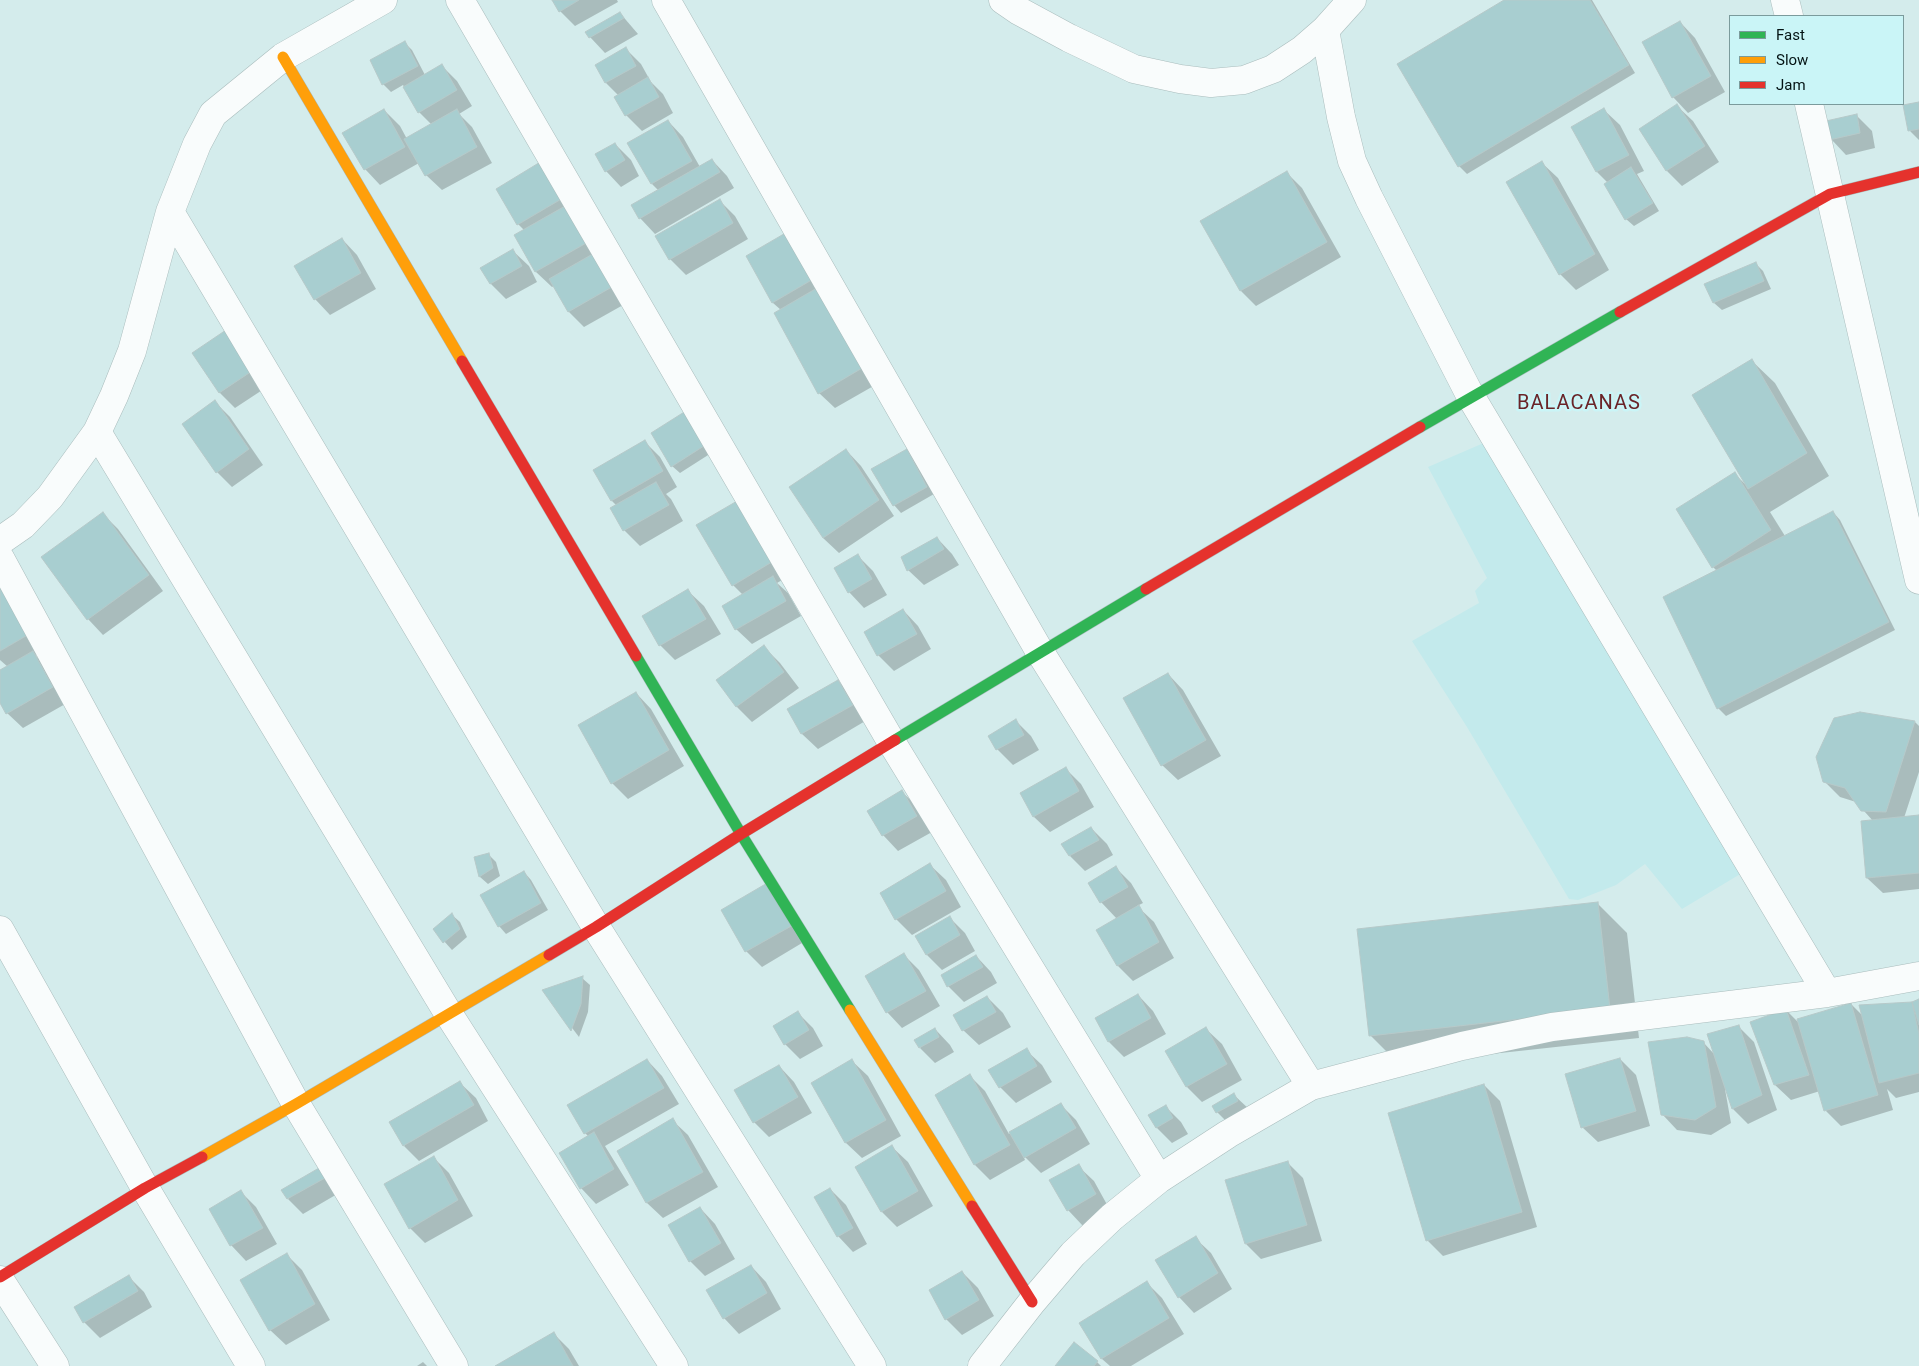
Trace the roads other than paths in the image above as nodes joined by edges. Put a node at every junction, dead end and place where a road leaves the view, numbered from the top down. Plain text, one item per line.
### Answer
1 (383, 0) edge
2 (460, 0) edge
3 (666, 0) edge
4 (1002, 0) edge
5 (1352, 0) edge
6 (1785, 0) edge
7 (1789, 15) edge
8 (1325, 30) junction
9 (282, 58) junction
10 (1809, 105) edge
11 (1919, 172) edge
12 (1830, 194) junction
13 (170, 212) junction
14 (1471, 397) junction
15 (97, 432) junction
16 (0, 541) edge
17 (0, 558) edge
18 (1919, 580) edge
19 (1040, 652) junction
20 (892, 743) junction
21 (741, 834) junction
22 (596, 927) junction
23 (0, 930) edge
24 (1919, 976) edge
25 (1827, 993) junction
26 (448, 1013) junction
27 (1310, 1086) junction
28 (296, 1104) junction
29 (1159, 1179) junction
30 (145, 1188) junction
31 (0, 1278) edge
32 (1032, 1302) junction
33 (55, 1366) edge
34 (251, 1366) edge
35 (454, 1366) edge
36 (674, 1366) edge
37 (872, 1366) edge
38 (982, 1366) edge

1 - 9 street
2 - 20 street
3 - 19 street
4 - 8 street
5 - 8 street
6 - 7 street
8 - 14 street
9 - 13 street
9 - 21 street
10 - 12 street
11 - 12 street
12 - 14 street
12 - 18 street
13 - 15 street
13 - 22 street
14 - 19 street
14 - 25 street
15 - 16 street
15 - 26 street
17 - 28 street
19 - 20 street
19 - 27 street
20 - 21 street
20 - 29 street
21 - 22 street
21 - 32 street
22 - 26 street
22 - 37 street
23 - 30 street
24 - 25 street
25 - 27 street
26 - 28 street
26 - 36 street
27 - 29 street
28 - 30 street
28 - 35 street
29 - 32 street
30 - 31 street
30 - 34 street
31 - 33 street
32 - 38 street

